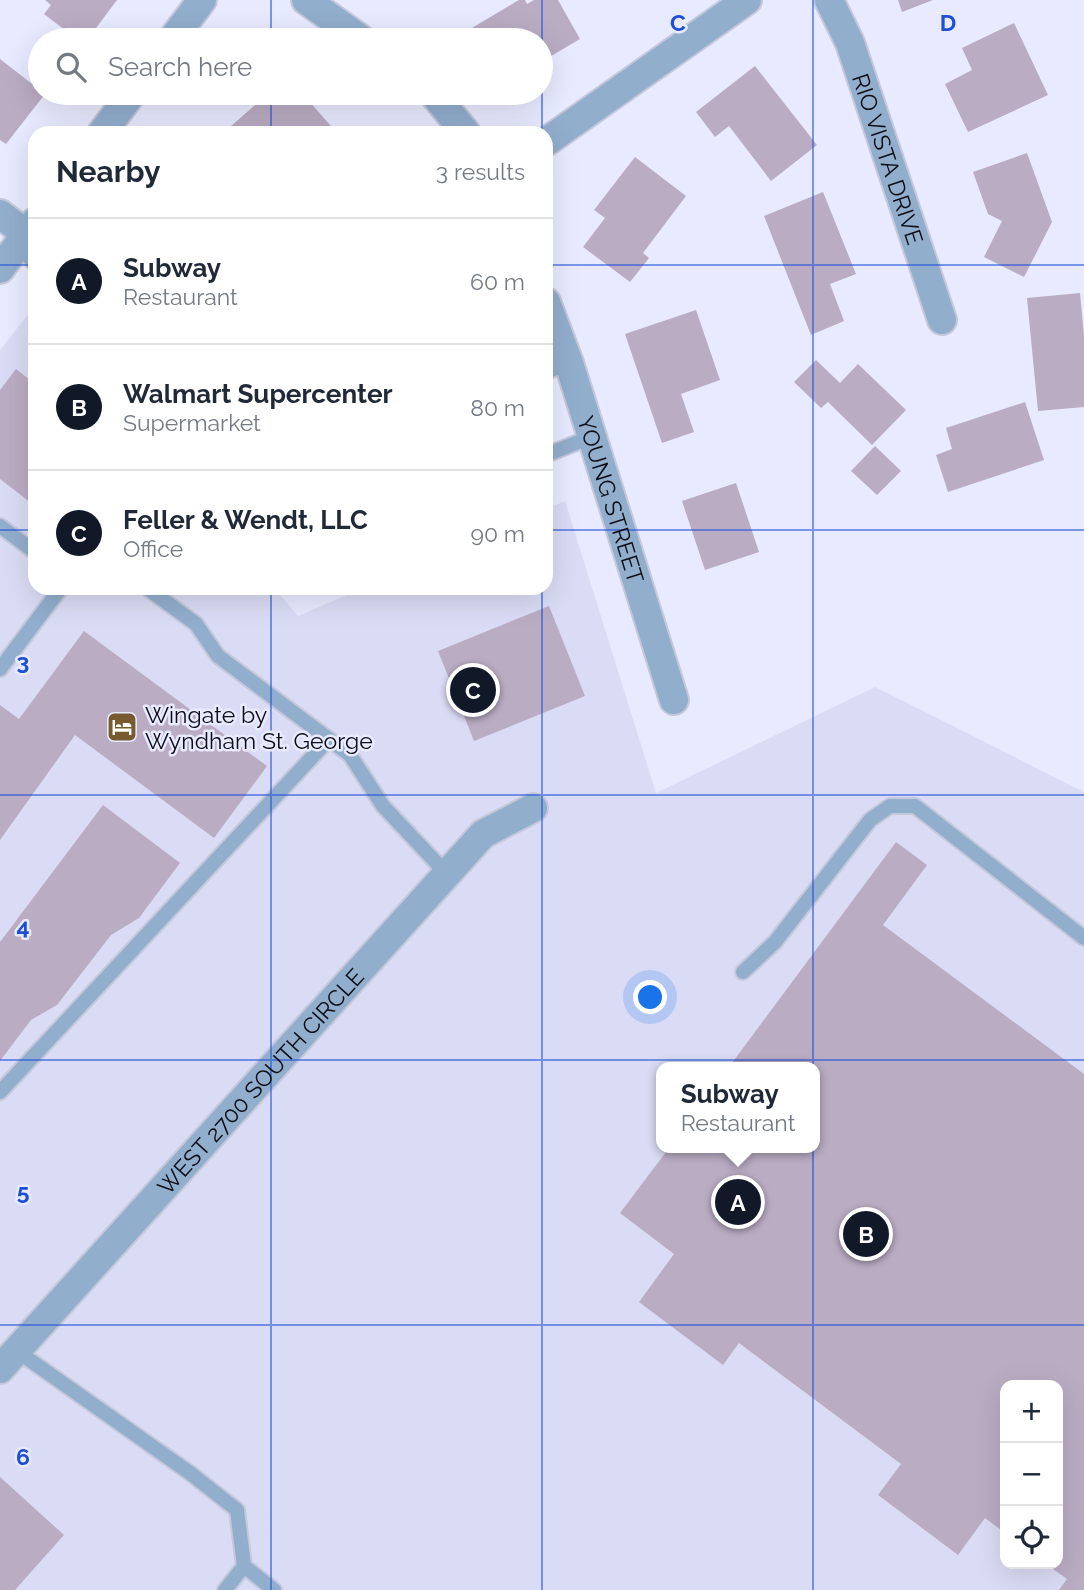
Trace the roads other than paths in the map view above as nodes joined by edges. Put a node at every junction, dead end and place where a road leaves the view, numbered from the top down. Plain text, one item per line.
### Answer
1 (202, 0) edge
2 (306, 0) edge
3 (747, 0) edge
4 (829, 0) edge
5 (181, 28) edge
6 (345, 28) edge
7 (123, 105) edge
8 (443, 105) edge
9 (107, 126) edge
10 (460, 126) edge
11 (553, 137) edge
12 (0, 214) edge
13 (28, 240) edge
14 (28, 242) edge
15 (0, 268) edge
16 (942, 320) dead end
17 (553, 343) edge
18 (557, 367) edge
19 (591, 437) junction
20 (553, 452) edge
21 (0, 526) edge
22 (28, 547) edge
23 (56, 595) edge
24 (156, 595) edge
25 (0, 669) edge
26 (674, 700) dead end
27 (329, 739) junction
28 (533, 808) dead end
29 (447, 874) junction
30 (1084, 938) edge
31 (743, 972) dead end
32 (0, 1092) edge
33 (8, 1360) edge
34 (244, 1566) junction
35 (225, 1590) edge
36 (274, 1590) edge

1 - 5 street
2 - 6 street
3 - 11 street
4 - 16 street, RIO VISTA DRIVE
7 - 9 street
8 - 10 street
12 - 13 street
14 - 15 street
17 - 18 street, YOUNG STREET
18 - 19 street, YOUNG STREET
19 - 20 lane
19 - 26 street, YOUNG STREET
21 - 22 lane
23 - 25 lane
24 - 27 lane
27 - 29 lane
27 - 32 lane
28 - 29 street, WEST 2700 SOUTH CIRCLE
29 - 33 street, WEST 2700 SOUTH CIRCLE
30 - 31 lane
33 - 34 lane
34 - 35 lane
34 - 36 lane

